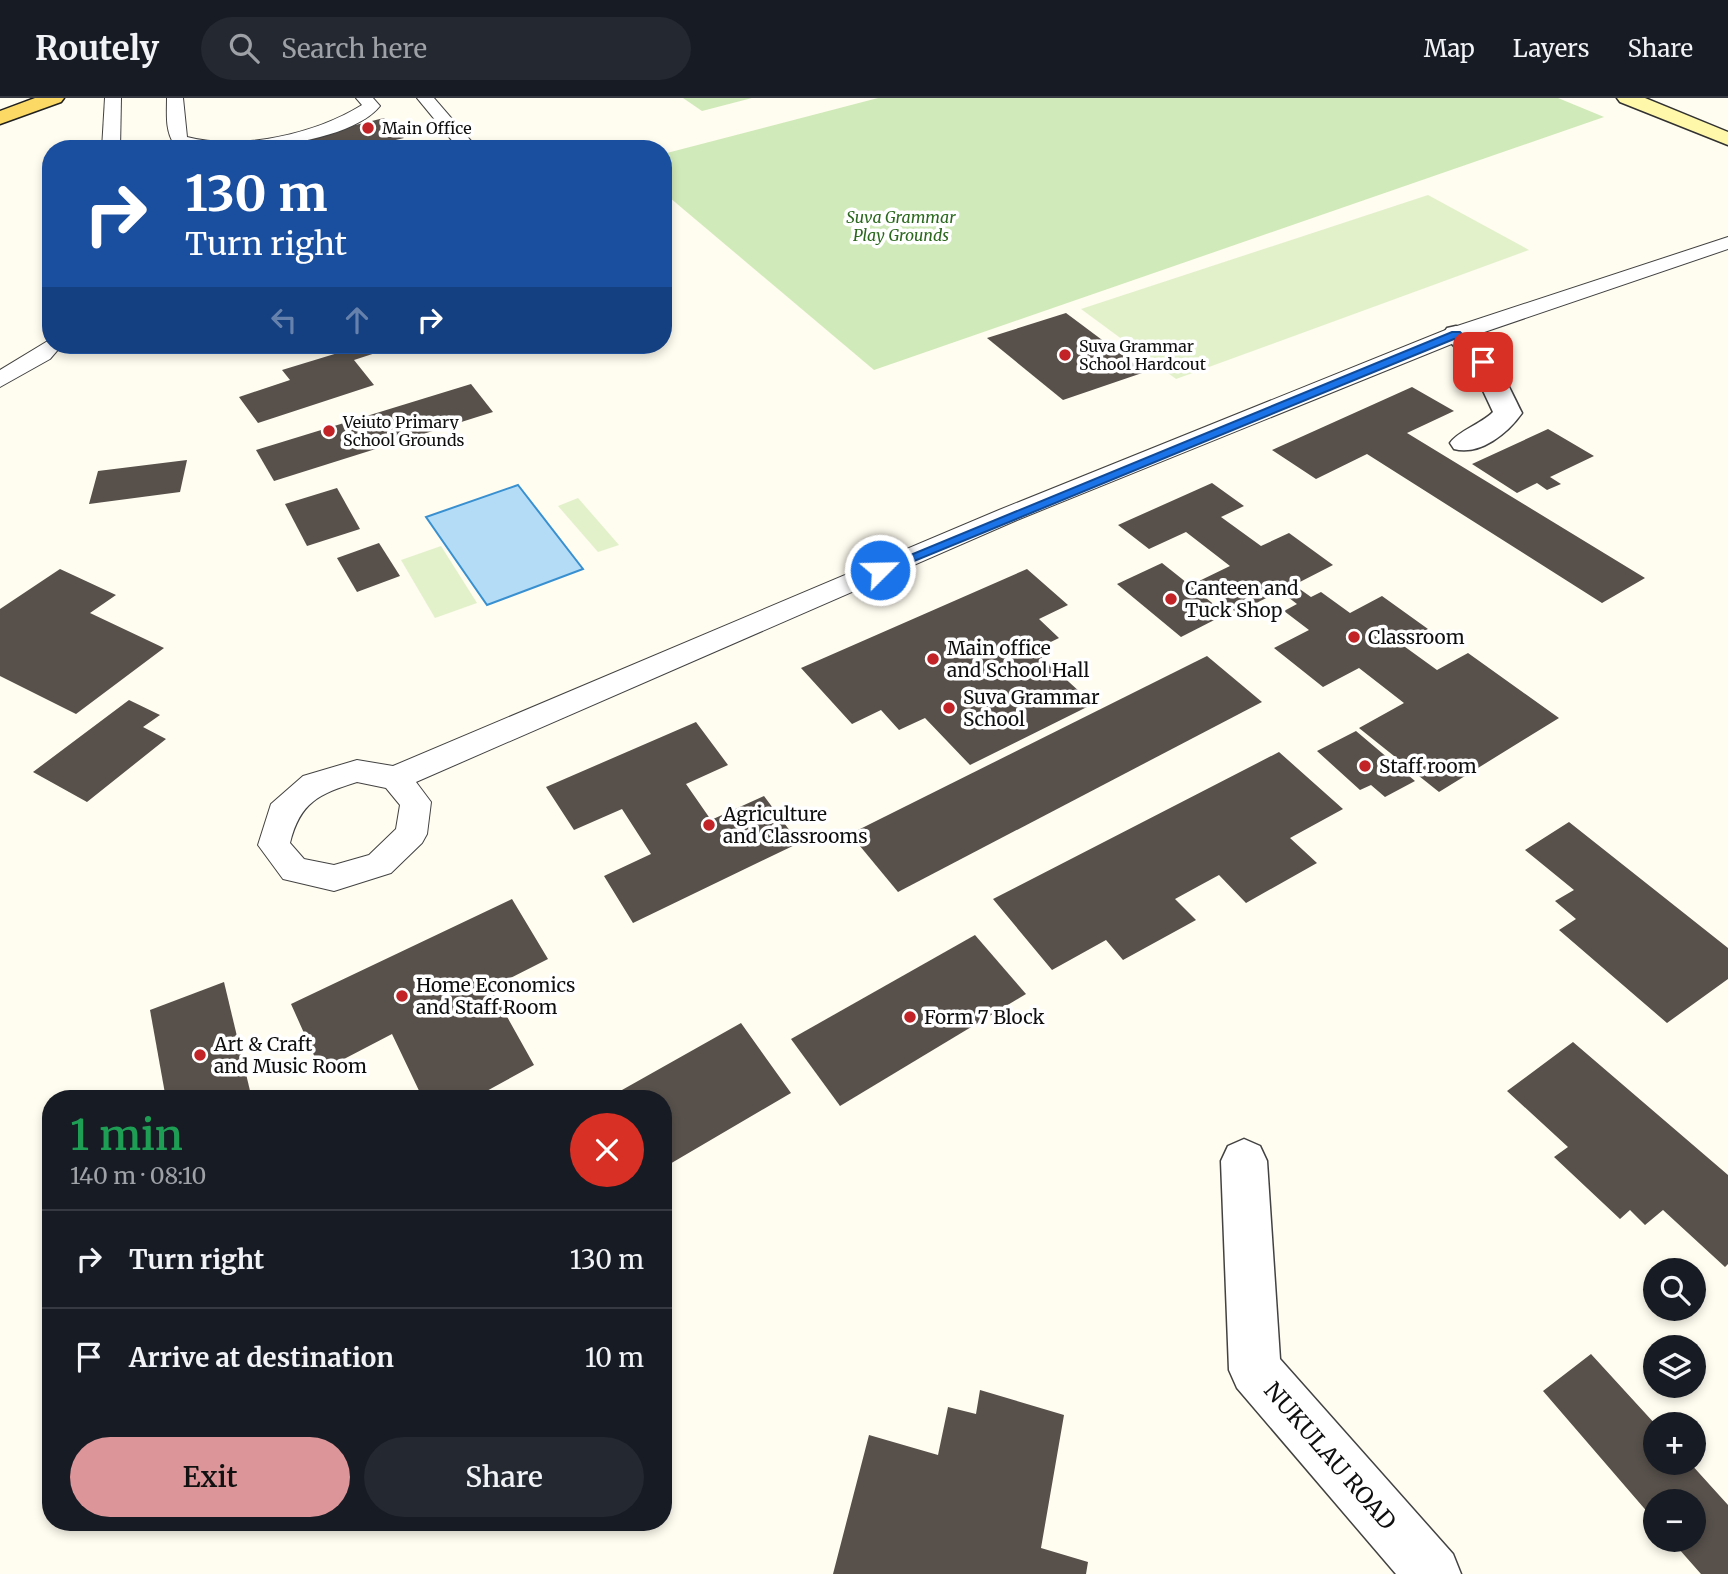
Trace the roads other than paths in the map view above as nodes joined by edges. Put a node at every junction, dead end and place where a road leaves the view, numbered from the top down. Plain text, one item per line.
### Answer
1 (23, 98) edge
2 (54, 98) edge
3 (113, 98) edge
4 (175, 98) edge
5 (364, 98) edge
6 (425, 98) edge
7 (1627, 98) edge
8 (0, 106) edge
9 (0, 118) edge
10 (1728, 139) edge
11 (111, 140) edge
12 (180, 140) edge
13 (266, 140) edge
14 (461, 140) edge
15 (1728, 243) edge
16 (1456, 334) junction
17 (42, 354) edge
18 (0, 380) edge
19 (1464, 443) dead end
20 (395, 778) dead end
21 (1244, 1161) dead end
22 (1433, 1574) edge

1 - 8 main road
2 - 9 main road
3 - 11 lane
4 - 12 lane
5 - 13 lane
6 - 14 lane
7 - 10 main road
15 - 16 lane
16 - 19 street
16 - 20 lane
17 - 18 lane
21 - 22 street, NUKULAU ROAD

